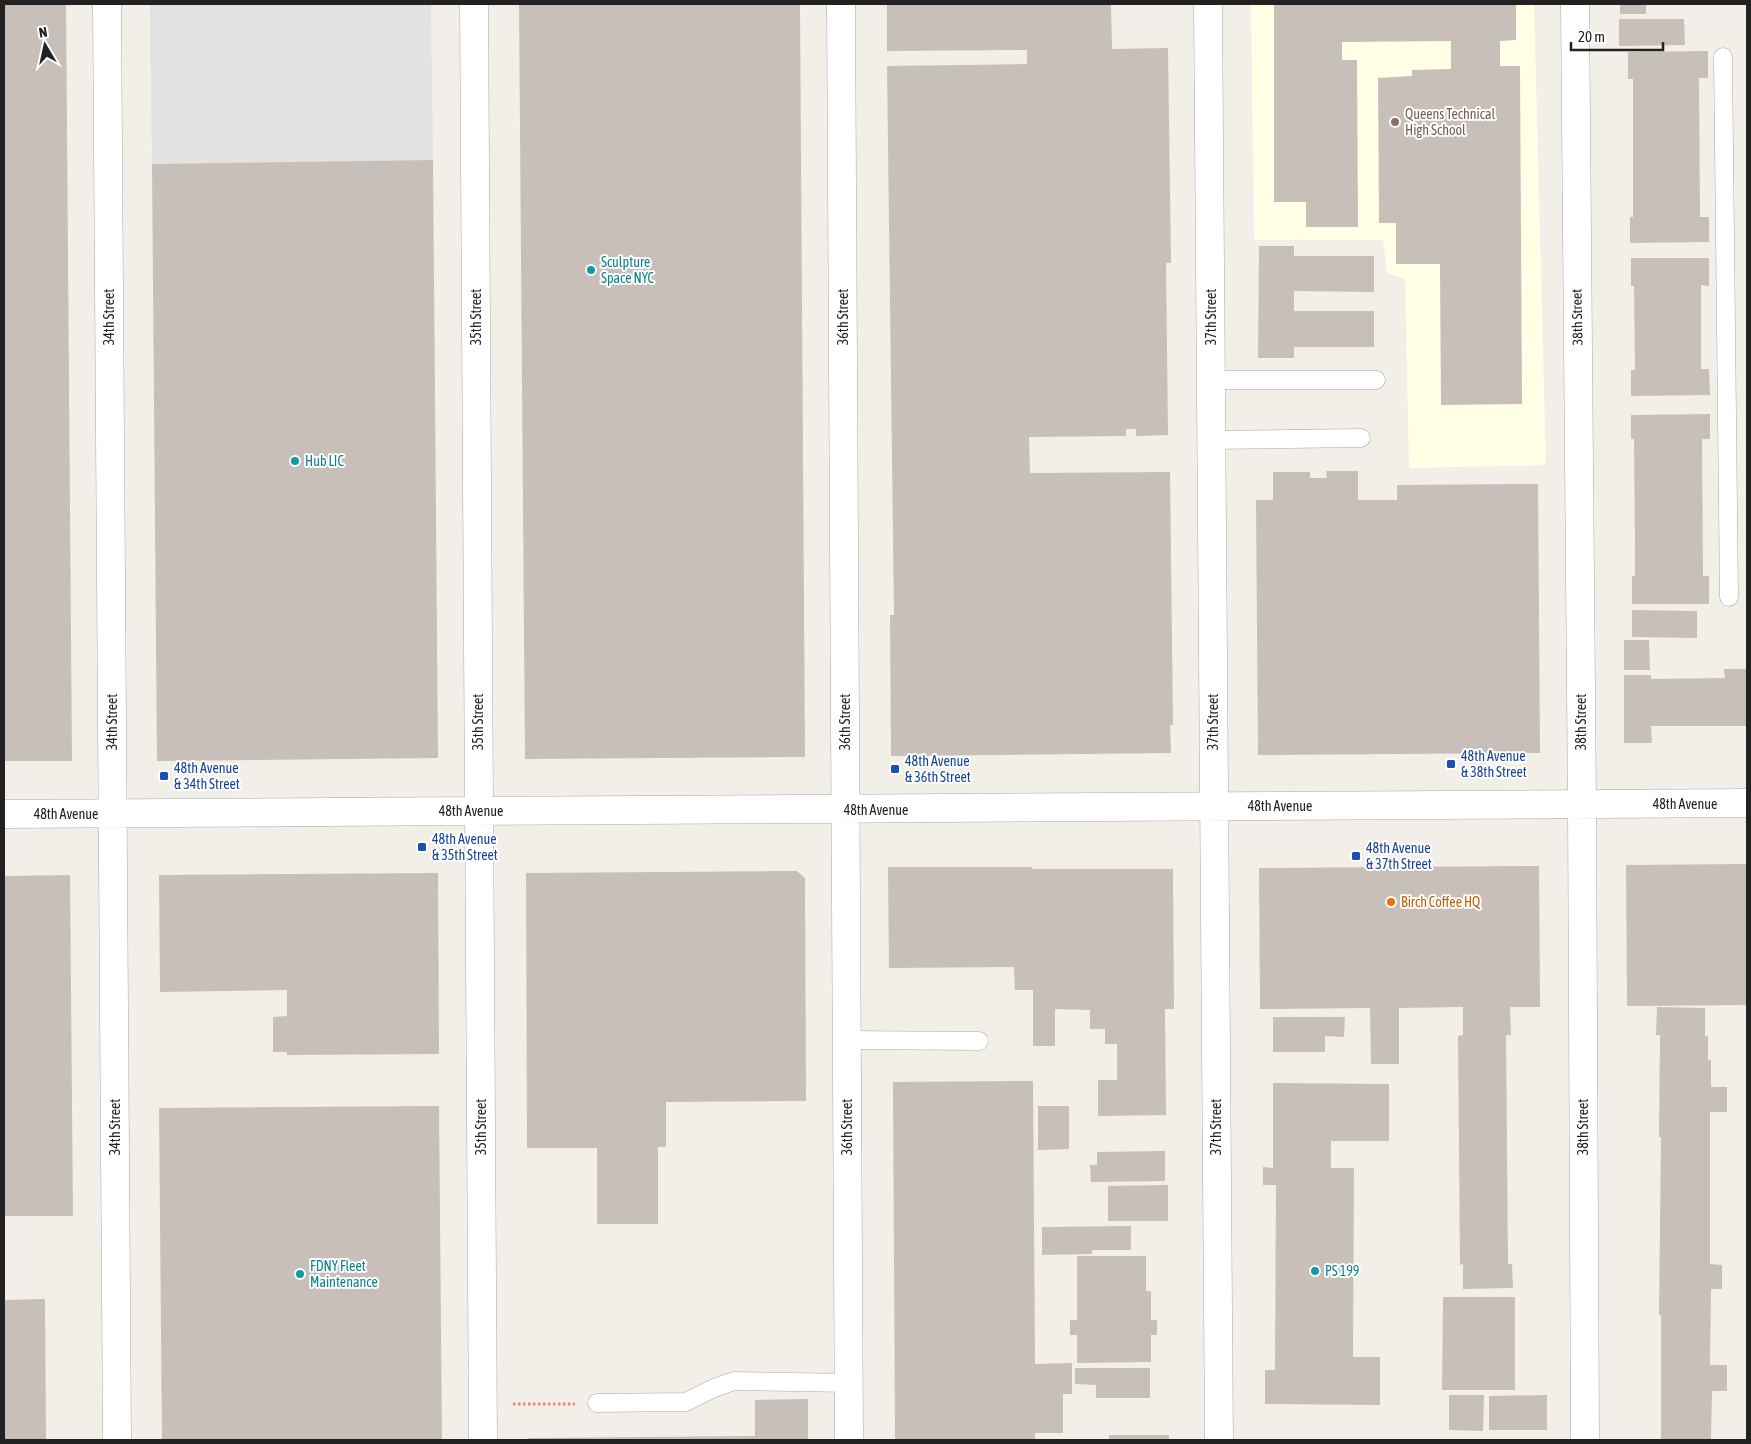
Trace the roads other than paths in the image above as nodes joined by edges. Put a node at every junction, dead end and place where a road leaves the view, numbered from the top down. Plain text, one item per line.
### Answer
1 (107, 4) edge
2 (474, 4) edge
3 (841, 4) edge
4 (1208, 4) edge
5 (1575, 4) edge
6 (1723, 57) dead end
7 (1211, 380) junction
8 (1376, 380) dead end
9 (1360, 438) dead end
10 (1212, 440) junction
11 (1729, 597) dead end
12 (1747, 803) edge
13 (1582, 805) junction
14 (1214, 807) junction
15 (846, 810) junction
16 (479, 812) junction
17 (4, 814) edge
18 (113, 814) junction
19 (847, 1040) junction
20 (979, 1041) dead end
21 (849, 1383) junction
22 (597, 1403) road end
23 (117, 1440) edge
24 (483, 1440) edge
25 (849, 1440) edge
26 (1219, 1440) edge
27 (1585, 1440) edge

1 - 18 street, 34th Street
2 - 16 street, 35th Street
3 - 15 street, 36th Street
4 - 7 street, 37th Street
5 - 13 street, 38th Street
6 - 11 lane
7 - 8 lane
7 - 10 street, 37th Street
9 - 10 lane
10 - 14 street, 37th Street
12 - 13 street, 48th Avenue
13 - 14 street, 48th Avenue
13 - 27 street, 38th Street
14 - 15 street, 48th Avenue
14 - 26 street, 37th Street
15 - 16 street, 48th Avenue
15 - 19 street, 36th Street
16 - 18 street, 48th Avenue
16 - 24 street, 35th Street
17 - 18 street, 48th Avenue
18 - 23 street, 34th Street
19 - 20 lane
19 - 21 street, 36th Street
21 - 22 lane
21 - 25 street, 36th Street

